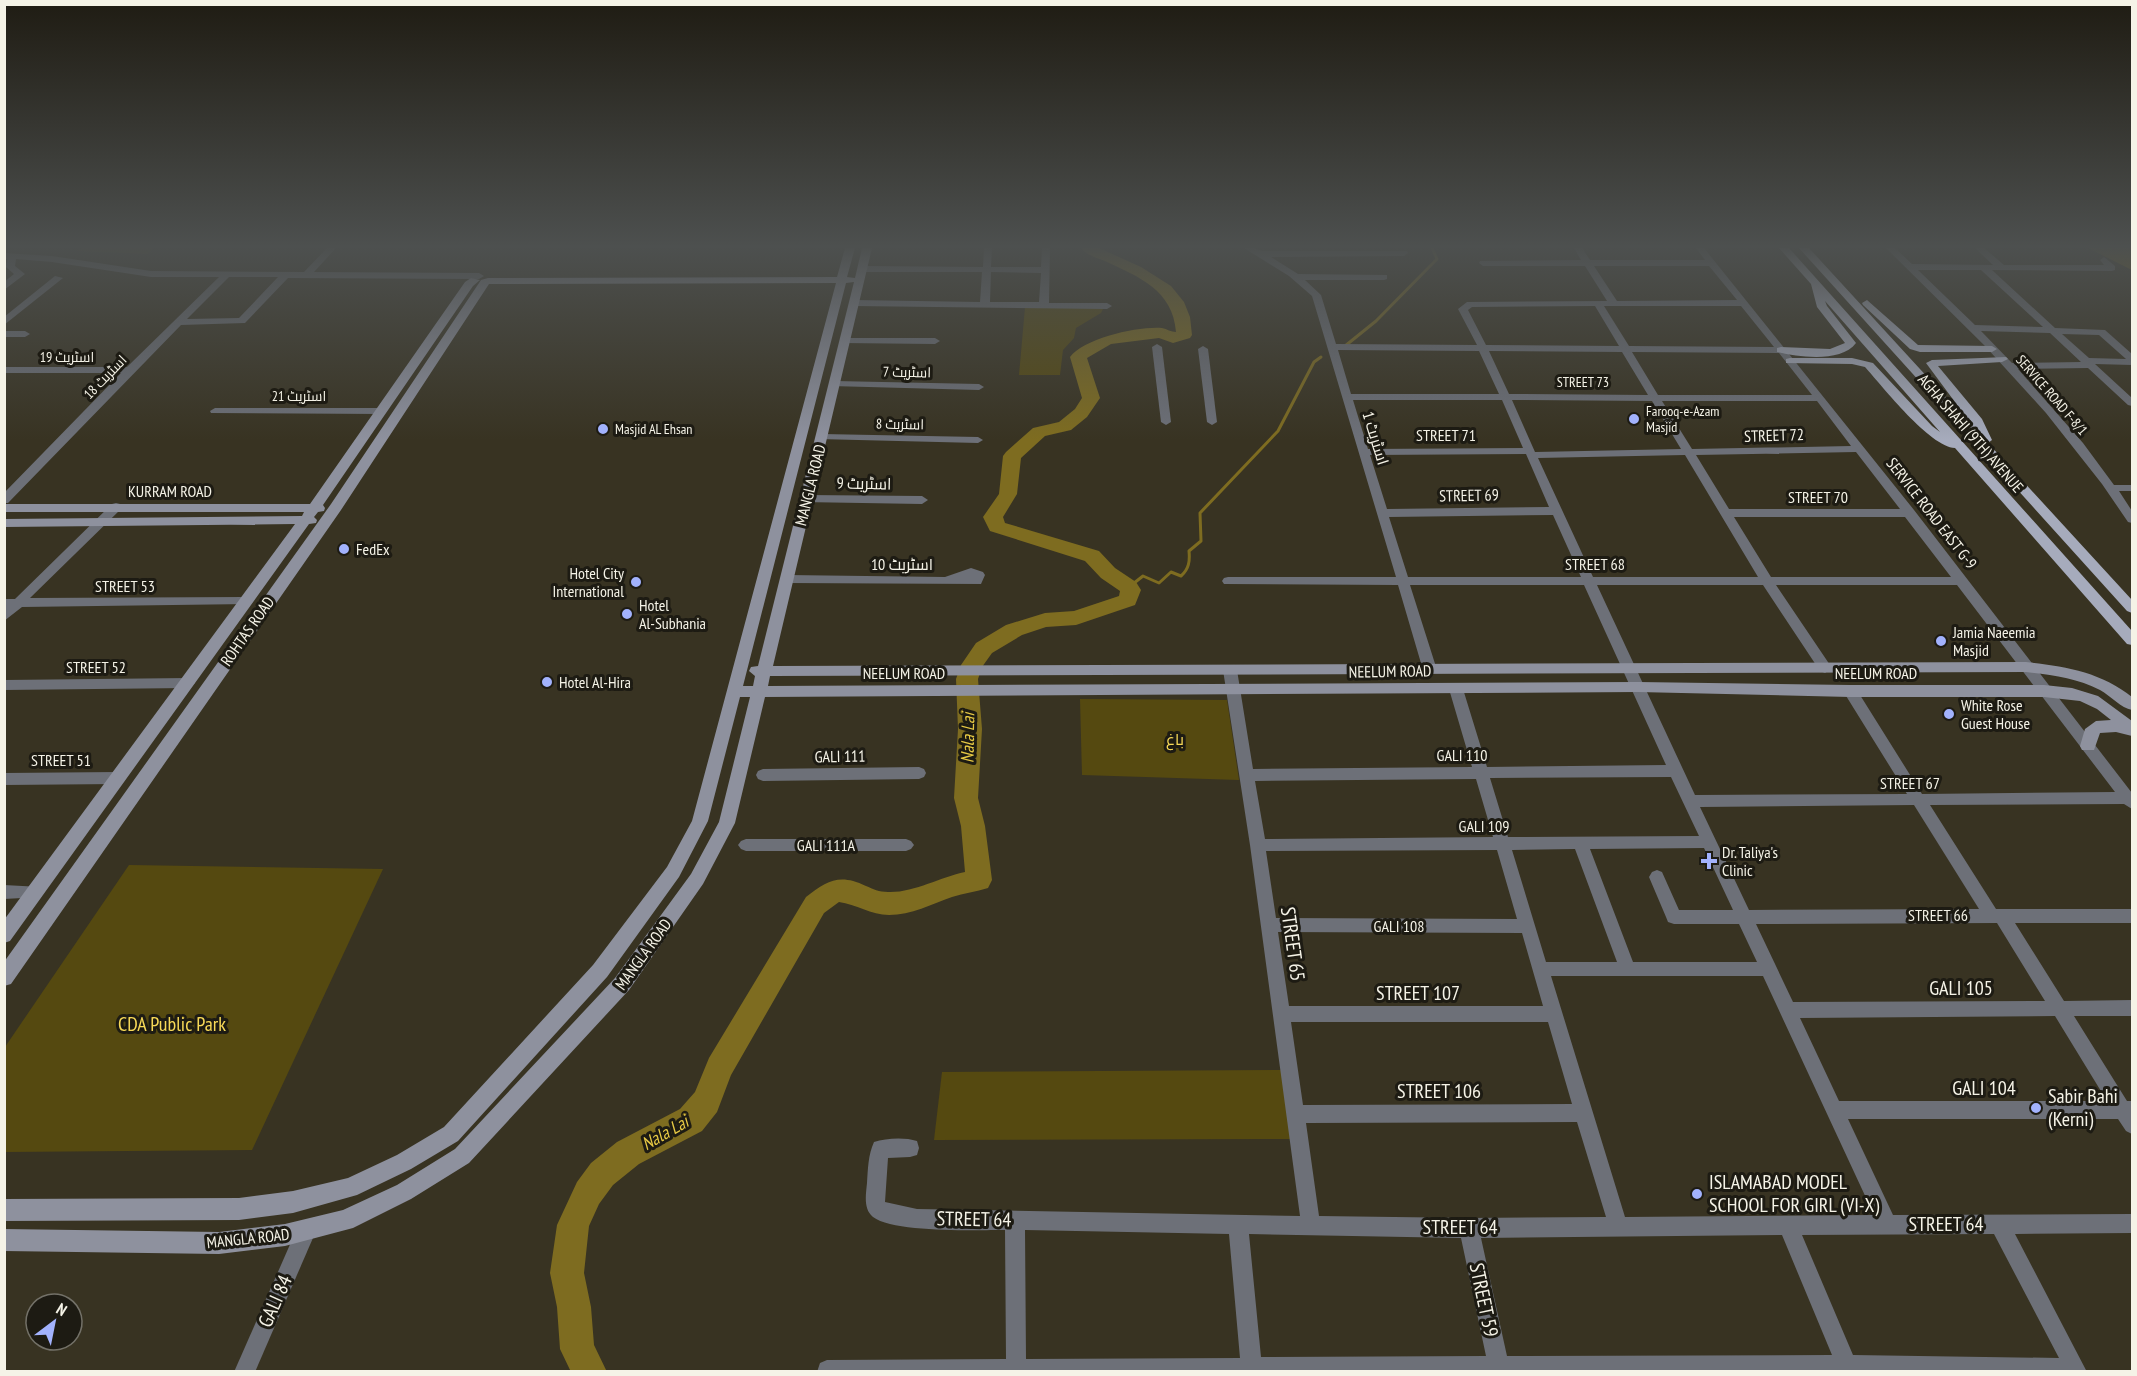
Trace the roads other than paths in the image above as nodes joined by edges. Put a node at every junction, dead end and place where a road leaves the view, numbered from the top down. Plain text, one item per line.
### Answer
1 (16, 312) edge
2 (188, 312) edge
3 (250, 312) edge
4 (450, 312) edge
5 (462, 312) edge
6 (833, 312) edge
7 (852, 312) edge
8 (1321, 312) edge
9 (1464, 312) edge
10 (1603, 312) edge
11 (1751, 312) edge
12 (1826, 312) edge
13 (1841, 312) edge
14 (1863, 312) edge
15 (1877, 312) edge
16 (1955, 312) edge
17 (2033, 312) edge
18 (4, 322) edge
19 (178, 322) junction
20 (1971, 328) junction
21 (2055, 332) junction
22 (4, 334) edge
23 (25, 334) dead end
24 (935, 340) dead end
25 (2112, 340) junction
26 (845, 341) junction
27 (2133, 341) edge
28 (1157, 347) dead end
29 (1332, 347) junction
30 (1483, 348) junction
31 (1624, 348) junction
32 (1203, 349) dead end
33 (1992, 349) junction
34 (1780, 350) junction
35 (1835, 356) junction
36 (2133, 360) edge
37 (1790, 361) junction
38 (2006, 363) junction
39 (2088, 363) junction
40 (4, 370) edge
41 (130, 370) junction
42 (836, 384) junction
43 (979, 387) dead end
44 (1505, 396) junction
45 (1347, 397) junction
46 (1654, 397) junction
47 (1820, 398) junction
48 (2133, 403) edge
49 (215, 411) dead end
50 (382, 411) junction
51 (1166, 422) dead end
52 (1212, 422) dead end
53 (822, 437) junction
54 (978, 440) dead end
55 (1859, 449) junction
56 (1363, 452) junction
57 (1530, 453) junction
58 (1965, 453) junction
59 (1992, 453) junction
60 (1690, 454) junction
61 (2113, 488) junction
62 (2133, 488) edge
63 (806, 499) junction
64 (4, 500) edge
65 (922, 500) dead end
66 (116, 507) junction
67 (336, 507) junction
68 (4, 508) edge
69 (1557, 511) junction
70 (1382, 513) junction
71 (1726, 513) junction
72 (1910, 513) junction
73 (310, 514) junction
74 (2133, 519) edge
75 (326, 520) junction
76 (4, 523) edge
77 (98, 523) junction
78 (787, 579) junction
79 (948, 580) dead end
80 (1401, 580) junction
81 (1590, 580) junction
82 (1228, 581) dead end
83 (1767, 581) junction
84 (1961, 581) junction
85 (245, 601) junction
86 (11, 603) edge
87 (2133, 608) edge
88 (4, 617) edge
89 (2133, 640) edge
90 (2026, 667) junction
91 (1628, 668) junction
92 (1825, 668) junction
93 (1230, 670) junction
94 (1430, 670) junction
95 (741, 671) junction
96 (763, 672) junction
97 (188, 683) junction
98 (4, 685) edge
99 (1638, 687) junction
100 (1456, 688) junction
101 (2044, 690) junction
102 (1235, 691) junction
103 (1850, 691) junction
104 (736, 692) junction
105 (759, 692) junction
106 (2133, 705) edge
107 (2133, 731) edge
108 (167, 745) junction
109 (142, 746) junction
110 (2088, 746) junction
111 (1676, 771) junction
112 (919, 773) dead end
113 (1482, 773) junction
114 (763, 775) dead end
115 (1248, 775) junction
116 (118, 778) junction
117 (4, 779) edge
118 (1691, 801) junction
119 (1919, 801) junction
120 (2131, 801) edge
121 (1709, 842) junction
122 (1580, 843) junction
123 (1503, 844) junction
124 (746, 845) dead end
125 (906, 845) dead end
126 (1258, 845) junction
127 (1657, 877) dead end
128 (4, 892) edge
129 (35, 892) junction
130 (1743, 915) junction
131 (1996, 915) junction
132 (2133, 916) edge
133 (1269, 925) junction
134 (1528, 926) junction
135 (4, 935) edge
136 (1541, 969) junction
137 (1628, 969) junction
138 (1768, 969) junction
139 (4, 978) edge
140 (2060, 1008) junction
141 (2133, 1008) edge
142 (1789, 1010) junction
143 (1282, 1014) junction
144 (1555, 1014) junction
145 (1835, 1110) junction
146 (1582, 1113) junction
147 (1296, 1114) junction
148 (2129, 1116) edge
149 (910, 1148) dead end
150 (4, 1210) edge
151 (1015, 1220) junction
152 (2133, 1223) edge
153 (1787, 1224) junction
154 (1999, 1224) junction
155 (1238, 1225) junction
156 (1311, 1225) junction
157 (1888, 1225) junction
158 (1618, 1226) junction
159 (1469, 1228) junction
160 (306, 1231) junction
161 (4, 1240) edge
162 (1849, 1368) edge
163 (1252, 1369) edge
164 (1499, 1369) edge
165 (827, 1370) edge
166 (1016, 1370) edge
167 (2076, 1370) edge
168 (244, 1371) edge

1 - 18 street
2 - 19 street, اسٹریٹ 18
3 - 19 street
4 - 50 main road, ROHTAS ROAD
5 - 67 main road, ROHTAS ROAD
6 - 95 main road, MANGLA ROAD
7 - 26 main road, MANGLA ROAD
8 - 29 street, اسٹریٹ 1
9 - 30 street
10 - 31 street
11 - 34 street, SERVICE ROAD EAST G-9
12 - 35 main road
13 - 58 main road, AGHA SHAHI (9TH) AVENUE
14 - 59 main road, AGHA SHAHI (9TH) AVENUE
15 - 33 main road
16 - 20 street, SERVICE ROAD F-8/1
17 - 21 street
19 - 41 street, اسٹریٹ 18
20 - 21 street
20 - 33 street, SERVICE ROAD F-8/1
21 - 25 street
21 - 39 street
22 - 23 street
24 - 26 street
25 - 27 street
25 - 36 street
26 - 42 main road, MANGLA ROAD
28 - 51 street
29 - 30 street
29 - 45 street, اسٹریٹ 1
30 - 31 street
30 - 44 street
31 - 34 street
31 - 46 street
32 - 52 street
33 - 38 street, SERVICE ROAD F-8/1
34 - 35 main road
34 - 37 street, SERVICE ROAD EAST G-9
35 - 37 main road
35 - 58 main road
36 - 39 street
37 - 47 street, SERVICE ROAD EAST G-9
38 - 39 street
38 - 59 main road
38 - 61 street, SERVICE ROAD F-8/1
39 - 48 street
40 - 41 street
41 - 64 street, اسٹریٹ 18
42 - 43 street, اسٹریٹ 7
42 - 53 main road, MANGLA ROAD
44 - 45 street, STREET 73
44 - 46 street, STREET 73
44 - 57 street
45 - 56 street, اسٹریٹ 1
46 - 47 street, STREET 73
46 - 60 street
47 - 55 street, SERVICE ROAD EAST G-9
49 - 50 street, اسٹریٹ 21
50 - 73 main road, ROHTAS ROAD
53 - 54 street, اسٹریٹ 8
53 - 63 main road, MANGLA ROAD
55 - 60 street, STREET 72
55 - 72 street, SERVICE ROAD EAST G-9
56 - 57 street, STREET 71
56 - 70 street, اسٹریٹ 1
57 - 60 street, STREET 72
57 - 69 street
58 - 89 main road, AGHA SHAHI (9TH) AVENUE
59 - 87 main road, AGHA SHAHI (9TH) AVENUE
60 - 71 street
61 - 62 street
61 - 74 street, SERVICE ROAD F-8/1
63 - 65 street, اسٹریٹ 9
63 - 78 main road, MANGLA ROAD
66 - 68 main road, KURRAM ROAD
66 - 73 main road, KURRAM ROAD
66 - 77 street
67 - 73 main road, KURRAM ROAD
67 - 75 main road, ROHTAS ROAD
69 - 70 street, STREET 69
69 - 81 street
70 - 80 street, اسٹریٹ 1
71 - 72 street, STREET 70
71 - 83 street
72 - 84 street, SERVICE ROAD EAST G-9
73 - 75 main road, KURRAM ROAD
73 - 77 main road, KURRAM ROAD
73 - 85 main road, ROHTAS ROAD
75 - 108 main road, ROHTAS ROAD
76 - 77 main road, KURRAM ROAD
77 - 86 street
78 - 79 street, اسٹریٹ 10
78 - 96 main road, MANGLA ROAD
80 - 81 street, STREET 68
80 - 82 street, STREET 68
80 - 94 street, اسٹریٹ 1
81 - 83 street, STREET 68
81 - 91 street
83 - 84 street, STREET 68
83 - 92 street
84 - 90 street, SERVICE ROAD EAST G-9
85 - 86 street, STREET 53
85 - 97 main road, ROHTAS ROAD
86 - 88 street
90 - 92 main road, NEELUM ROAD
90 - 101 street, SERVICE ROAD EAST G-9
90 - 106 main road, NEELUM ROAD
91 - 92 main road, NEELUM ROAD
91 - 94 main road, NEELUM ROAD
91 - 99 street
93 - 94 main road, NEELUM ROAD
93 - 96 main road, NEELUM ROAD
93 - 102 street, STREET 65
95 - 96 main road, NEELUM ROAD
95 - 104 main road, MANGLA ROAD
96 - 105 main road, MANGLA ROAD
97 - 98 street, STREET 52
97 - 109 main road, ROHTAS ROAD
99 - 100 main road, NEELUM ROAD
99 - 103 main road, NEELUM ROAD
99 - 111 street
100 - 102 main road, NEELUM ROAD
100 - 113 street
101 - 103 main road, NEELUM ROAD
101 - 107 main road, NEELUM ROAD
101 - 110 street, SERVICE ROAD EAST G-9
102 - 105 main road, NEELUM ROAD
102 - 115 street, STREET 65
103 - 119 street
104 - 105 main road, NEELUM ROAD
104 - 150 main road, MANGLA ROAD
105 - 160 main road, MANGLA ROAD
107 - 110 main road
108 - 109 main road
108 - 139 main road, ROHTAS ROAD
109 - 116 main road, ROHTAS ROAD
110 - 120 street, SERVICE ROAD EAST G-9
111 - 113 street, GALI 110
111 - 118 street
112 - 114 street, GALI 111
113 - 115 street, GALI 110
113 - 123 street
115 - 126 street, STREET 65
116 - 117 street, STREET 51
116 - 129 main road, ROHTAS ROAD
118 - 119 street, STREET 67
118 - 121 street
119 - 120 street, STREET 67
119 - 131 street
121 - 122 street, GALI 109
121 - 130 street
122 - 123 street, GALI 109
122 - 137 street
123 - 126 street, GALI 109
123 - 134 street
124 - 125 street, GALI 111A
126 - 133 street, STREET 65
127 - 130 street, STREET 66
128 - 129 street
129 - 135 main road, ROHTAS ROAD
130 - 131 street, STREET 66
130 - 138 street
131 - 132 street, STREET 66
131 - 140 street
133 - 134 street, GALI 108
133 - 143 street, STREET 65
134 - 136 street
136 - 137 street
136 - 144 street
137 - 138 street
138 - 142 street
140 - 141 street, GALI 105
140 - 142 street, GALI 105
140 - 148 street
142 - 145 street
143 - 144 street, STREET 107
143 - 147 street, STREET 65
144 - 146 street
145 - 148 street, GALI 104
145 - 157 street
146 - 147 street, STREET 106
146 - 158 street
147 - 156 street, STREET 65
149 - 151 street, STREET 64
151 - 155 street, STREET 64
151 - 166 street
152 - 154 street, STREET 64
153 - 157 street, STREET 64
153 - 158 street, STREET 64
153 - 162 street
154 - 157 street, STREET 64
154 - 167 street
155 - 156 street, STREET 64
155 - 163 street
156 - 159 street, STREET 64
158 - 159 street, STREET 64
159 - 164 street, STREET 59
160 - 161 main road, MANGLA ROAD
160 - 168 street, GALI 84
162 - 164 street
162 - 167 street
163 - 164 street
163 - 166 street
165 - 166 street

